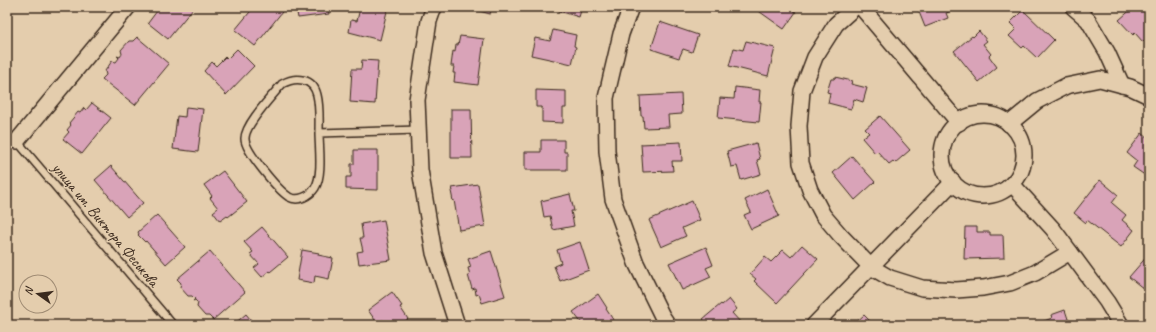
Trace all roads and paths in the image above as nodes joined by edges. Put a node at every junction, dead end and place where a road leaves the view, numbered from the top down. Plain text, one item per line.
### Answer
1 (128, 7) edge
2 (434, 7) edge
3 (631, 7) edge
4 (855, 7) edge
5 (861, 7) edge
6 (1072, 7) edge
7 (1122, 85) junction
8 (1149, 96) edge
9 (959, 123) junction
10 (1009, 124) junction
11 (419, 130) junction
12 (319, 133) junction
13 (17, 141) joint
14 (953, 182) junction
15 (1012, 184) junction
16 (1070, 252) junction
17 (871, 267) junction
18 (173, 325) edge
19 (457, 325) edge
20 (668, 325) edge
21 (814, 325) edge
22 (1121, 325) edge

1 - 13 street
2 - 11 street
3 - 20 street
4 - 17 street
5 - 9 street
6 - 7 street
7 - 8 street
7 - 10 street
9 - 10 street
9 - 14 street
10 - 15 street
11 - 12 lane
11 - 19 street
12 - 12 lane
13 - 18 lane, улица им. Виктора Феськова
14 - 15 street
14 - 17 street
15 - 16 street
16 - 17 street
16 - 22 street
17 - 21 street

